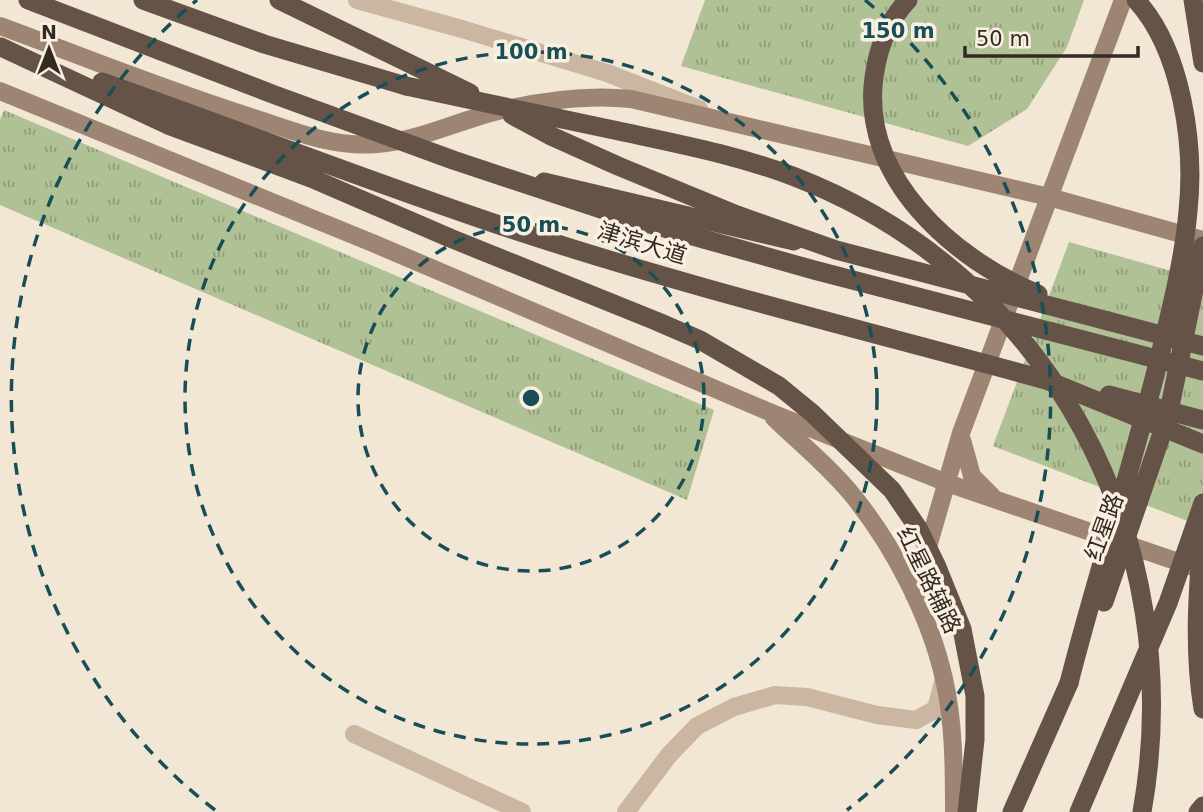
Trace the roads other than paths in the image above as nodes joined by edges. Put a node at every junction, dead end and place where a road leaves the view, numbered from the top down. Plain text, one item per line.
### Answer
1 (28, 0) edge
2 (142, 0) edge
3 (279, 0) edge
4 (357, 0) edge
5 (908, 0) edge
6 (1123, 0) edge
7 (1136, 0) edge
8 (1193, 0) edge
9 (0, 26) edge
10 (1, 47) edge
11 (1203, 63) edge
12 (0, 91) edge
13 (738, 124) junction
14 (453, 160) junction
15 (1049, 197) junction
16 (1203, 240) edge
17 (1203, 246) edge
18 (836, 250) junction
19 (1108, 321) junction
20 (1203, 346) edge
21 (1203, 371) edge
22 (1046, 380) junction
23 (766, 411) junction
24 (1203, 420) edge
25 (961, 433) junction
26 (1203, 444) edge
27 (947, 483) junction
28 (995, 499) junction
29 (1203, 503) edge
30 (1203, 527) edge
31 (1203, 570) edge
32 (914, 595) junction
33 (944, 678) junction
34 (1069, 683) junction
35 (1203, 709) edge
36 (354, 734) dead end
37 (1203, 806) edge
38 (522, 812) edge
39 (626, 812) edge
40 (954, 812) edge
41 (967, 812) edge
42 (1012, 812) edge
43 (1079, 812) edge
44 (1142, 812) edge
45 (1198, 812) edge

1 - 14 highway, 津滨大道, bridge
2 - 44 highway, bridge
3 - 18 highway, bridge
4 - 13 street
5 - 19 highway, bridge
6 - 15 main road
7 - 34 highway, bridge
8 - 11 highway
9 - 13 main road
10 - 22 highway, 津滨大道, bridge
10 - 41 highway, bridge
12 - 23 main road
13 - 15 main road
14 - 18 highway
14 - 21 highway, 津滨大道, bridge
15 - 16 main road
15 - 25 main road
17 - 34 highway, 红星路, bridge
18 - 19 highway, bridge
19 - 20 highway, bridge
22 - 24 highway, 津滨大道, bridge
22 - 26 highway, bridge
23 - 27 main road
23 - 32 main road, 红星路辅路
25 - 27 main road
25 - 28 main road
27 - 28 main road
27 - 32 main road
28 - 31 main road
29 - 43 highway, bridge
30 - 35 highway, bridge
32 - 33 main road, 红星路辅路
33 - 39 street
33 - 40 main road, 红星路辅路
34 - 42 highway, 红星路
36 - 38 street
37 - 45 highway

